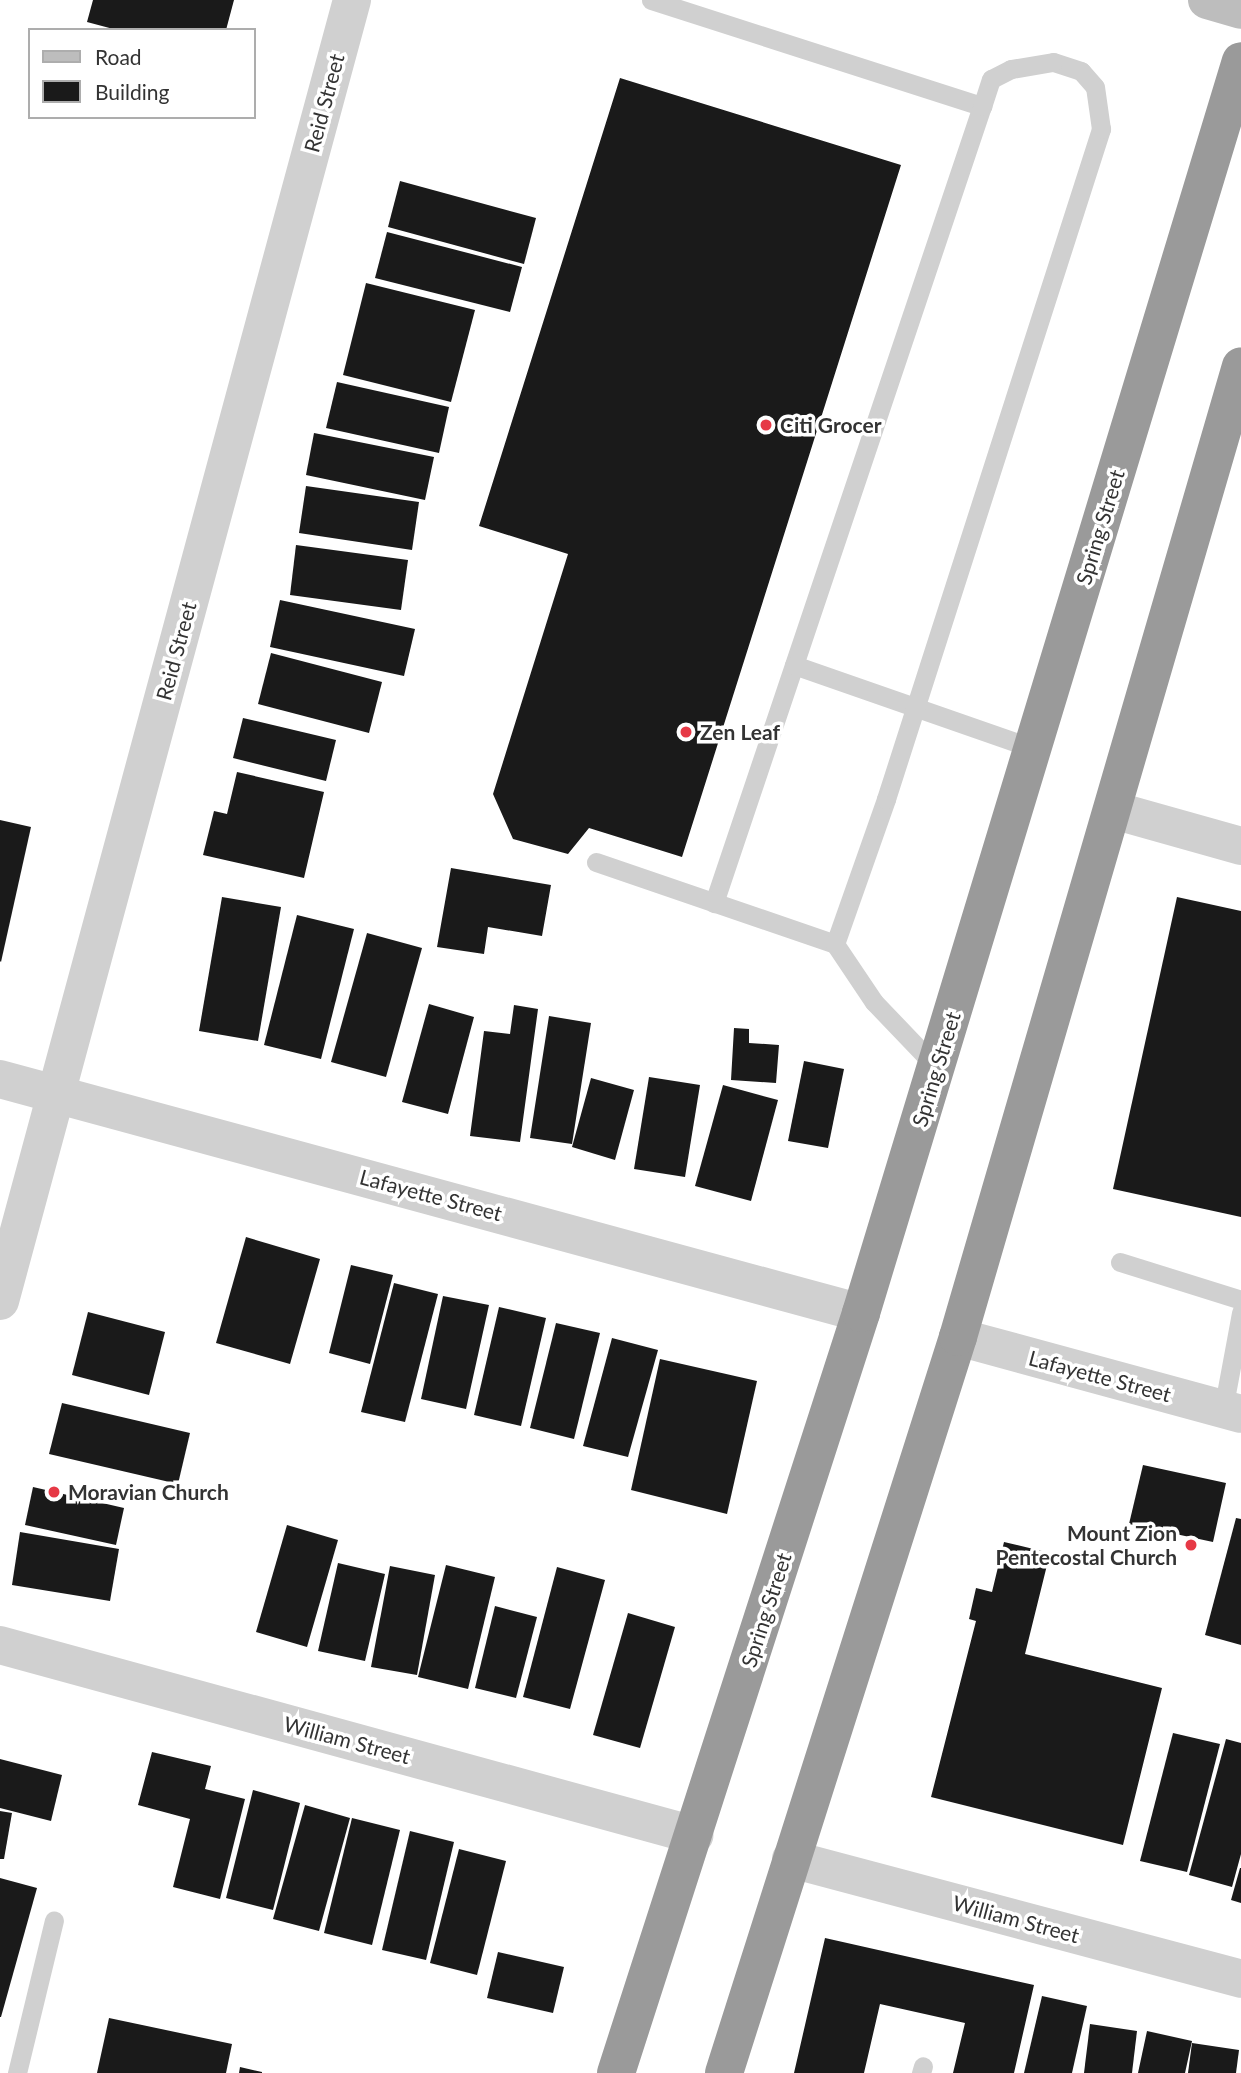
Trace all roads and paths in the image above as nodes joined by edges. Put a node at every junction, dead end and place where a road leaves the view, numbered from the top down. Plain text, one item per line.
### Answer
1 (352, 0) edge
2 (651, 0) edge
3 (1207, 0) edge
4 (1241, 10) edge
5 (1241, 61) edge
6 (982, 106) junction
7 (1241, 366) edge
8 (794, 665) junction
9 (915, 707) junction
10 (1033, 748) junction
11 (1113, 810) junction
12 (1241, 846) edge
13 (596, 862) dead end
14 (714, 903) junction
15 (835, 944) junction
16 (937, 1068) junction
17 (0, 1079) edge
18 (57, 1094) junction
19 (1121, 1262) dead end
20 (1241, 1300) edge
21 (0, 1301) edge
22 (862, 1312) junction
23 (1241, 1313) edge
24 (958, 1337) junction
25 (1232, 1412) edge
26 (0, 1645) edge
27 (694, 1835) junction
28 (791, 1859) junction
29 (54, 1920) dead end
30 (1241, 1979) edge
31 (17, 2073) edge
32 (615, 2073) edge
33 (724, 2073) edge

1 - 18 street, Reid Street
2 - 6 lane
3 - 4 street
5 - 10 highway, Spring Street
6 - 8 lane
6 - 9 lane
7 - 11 highway
8 - 9 lane
8 - 14 lane
9 - 10 lane
9 - 15 lane
10 - 16 highway, Spring Street
11 - 12 street
11 - 24 highway
13 - 14 lane
14 - 15 lane
15 - 16 lane
16 - 22 highway, Spring Street
17 - 18 street, Lafayette Street
18 - 21 street, Reid Street
18 - 22 street, Lafayette Street
19 - 20 lane
22 - 27 highway, Spring Street
23 - 25 lane
24 - 25 street, Lafayette Street
24 - 28 highway
26 - 27 street, William Street
27 - 32 highway, Spring Street
28 - 30 street, William Street
28 - 33 highway
29 - 31 lane

